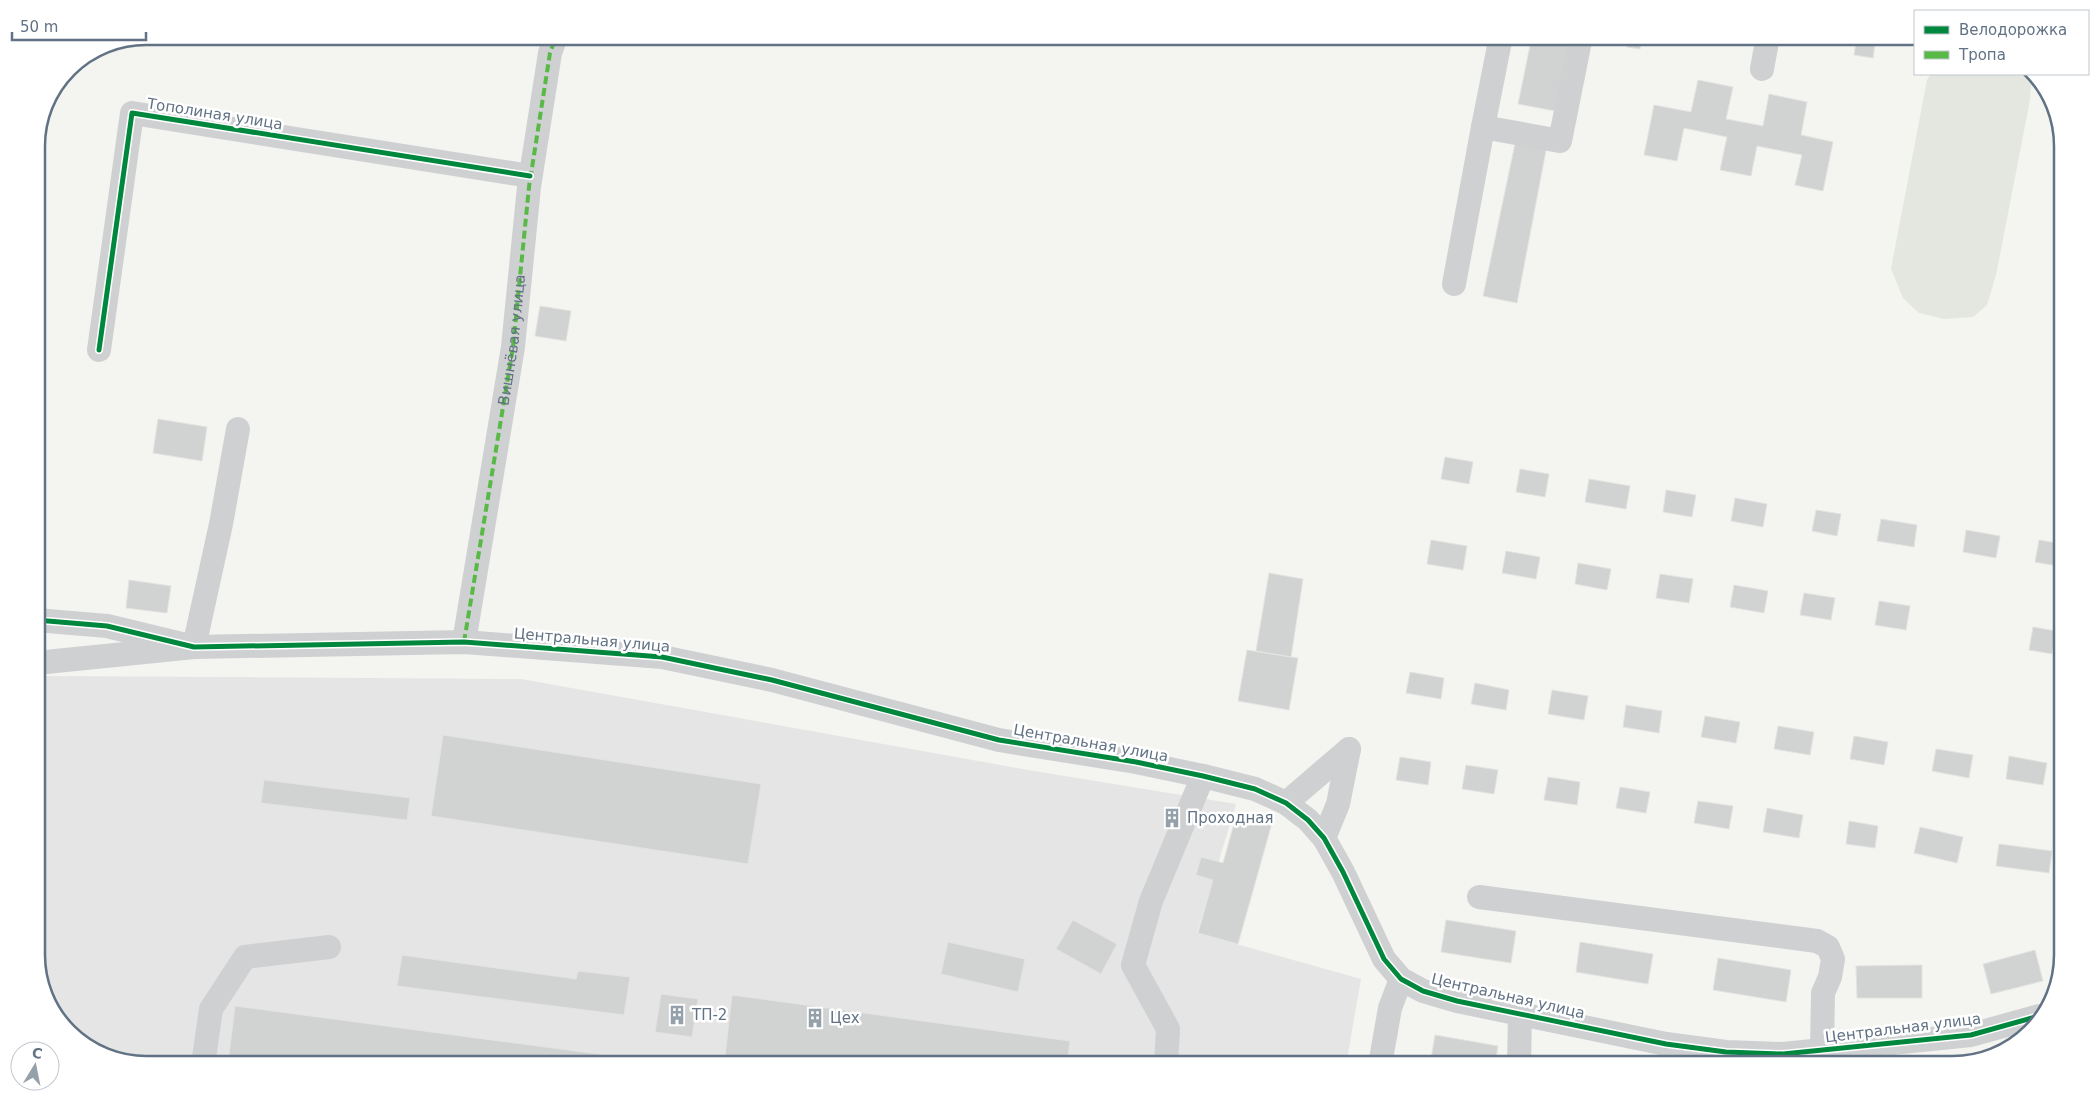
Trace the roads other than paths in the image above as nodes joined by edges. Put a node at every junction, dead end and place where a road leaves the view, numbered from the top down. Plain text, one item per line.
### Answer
1 (553, 45) edge
2 (1498, 45) edge
3 (1579, 45) edge
4 (1766, 45) edge
5 (1762, 70) dead end
6 (1483, 127) junction
7 (530, 176) junction
8 (1454, 284) dead end
9 (98, 350) dead end
10 (238, 429) dead end
11 (45, 621) edge
12 (464, 642) junction
13 (194, 646) junction
14 (45, 662) edge
15 (1203, 776) junction
16 (1286, 803) junction
17 (1324, 838) junction
18 (1479, 897) dead end
19 (329, 947) dead end
20 (1401, 979) junction
21 (1520, 1014) junction
22 (2032, 1018) edge
23 (1822, 1050) junction
24 (204, 1056) edge
25 (1166, 1056) edge
26 (1382, 1056) edge
27 (1519, 1056) edge

1 - 7 street, Вишнёвая улица
2 - 6 street
3 - 6 street
4 - 5 street
6 - 8 street
7 - 9 street, Тополиная улица
7 - 12 street, Вишнёвая улица
10 - 13 street
11 - 13 street, Центральная улица
12 - 13 street, Центральная улица
12 - 15 street, Центральная улица
13 - 14 street
15 - 16 street, Центральная улица
15 - 25 street
16 - 17 street, Центральная улица
16 - 17 street
17 - 20 street, Центральная улица
18 - 23 street
19 - 24 street
20 - 21 street, Центральная улица
20 - 26 street
21 - 23 street, Центральная улица
21 - 27 street
22 - 23 street, Центральная улица

